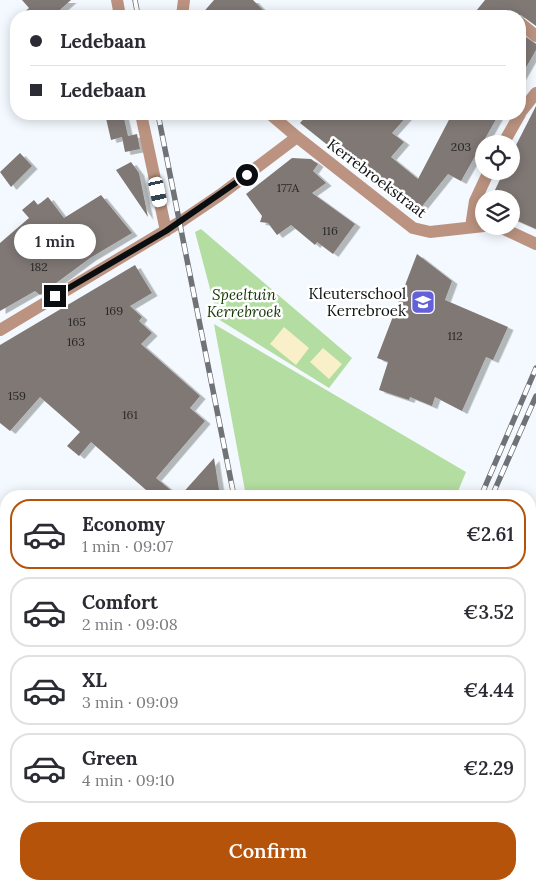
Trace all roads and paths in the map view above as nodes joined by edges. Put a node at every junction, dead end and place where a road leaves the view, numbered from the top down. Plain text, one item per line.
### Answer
1 (526, 28) edge
2 (536, 36) edge
3 (536, 93) edge
4 (526, 106) edge
5 (142, 120) edge
6 (277, 120) edge
7 (516, 120) edge
8 (508, 135) edge
9 (297, 138) junction
10 (475, 226) edge
11 (166, 231) junction
12 (517, 235) edge
13 (536, 244) edge
14 (0, 330) edge

1 - 2 street
3 - 4 street
5 - 11 street
6 - 9 street, Kerrebroekstraat
7 - 8 street
9 - 10 street, Kerrebroekstraat
9 - 11 street
11 - 14 street
12 - 13 street

